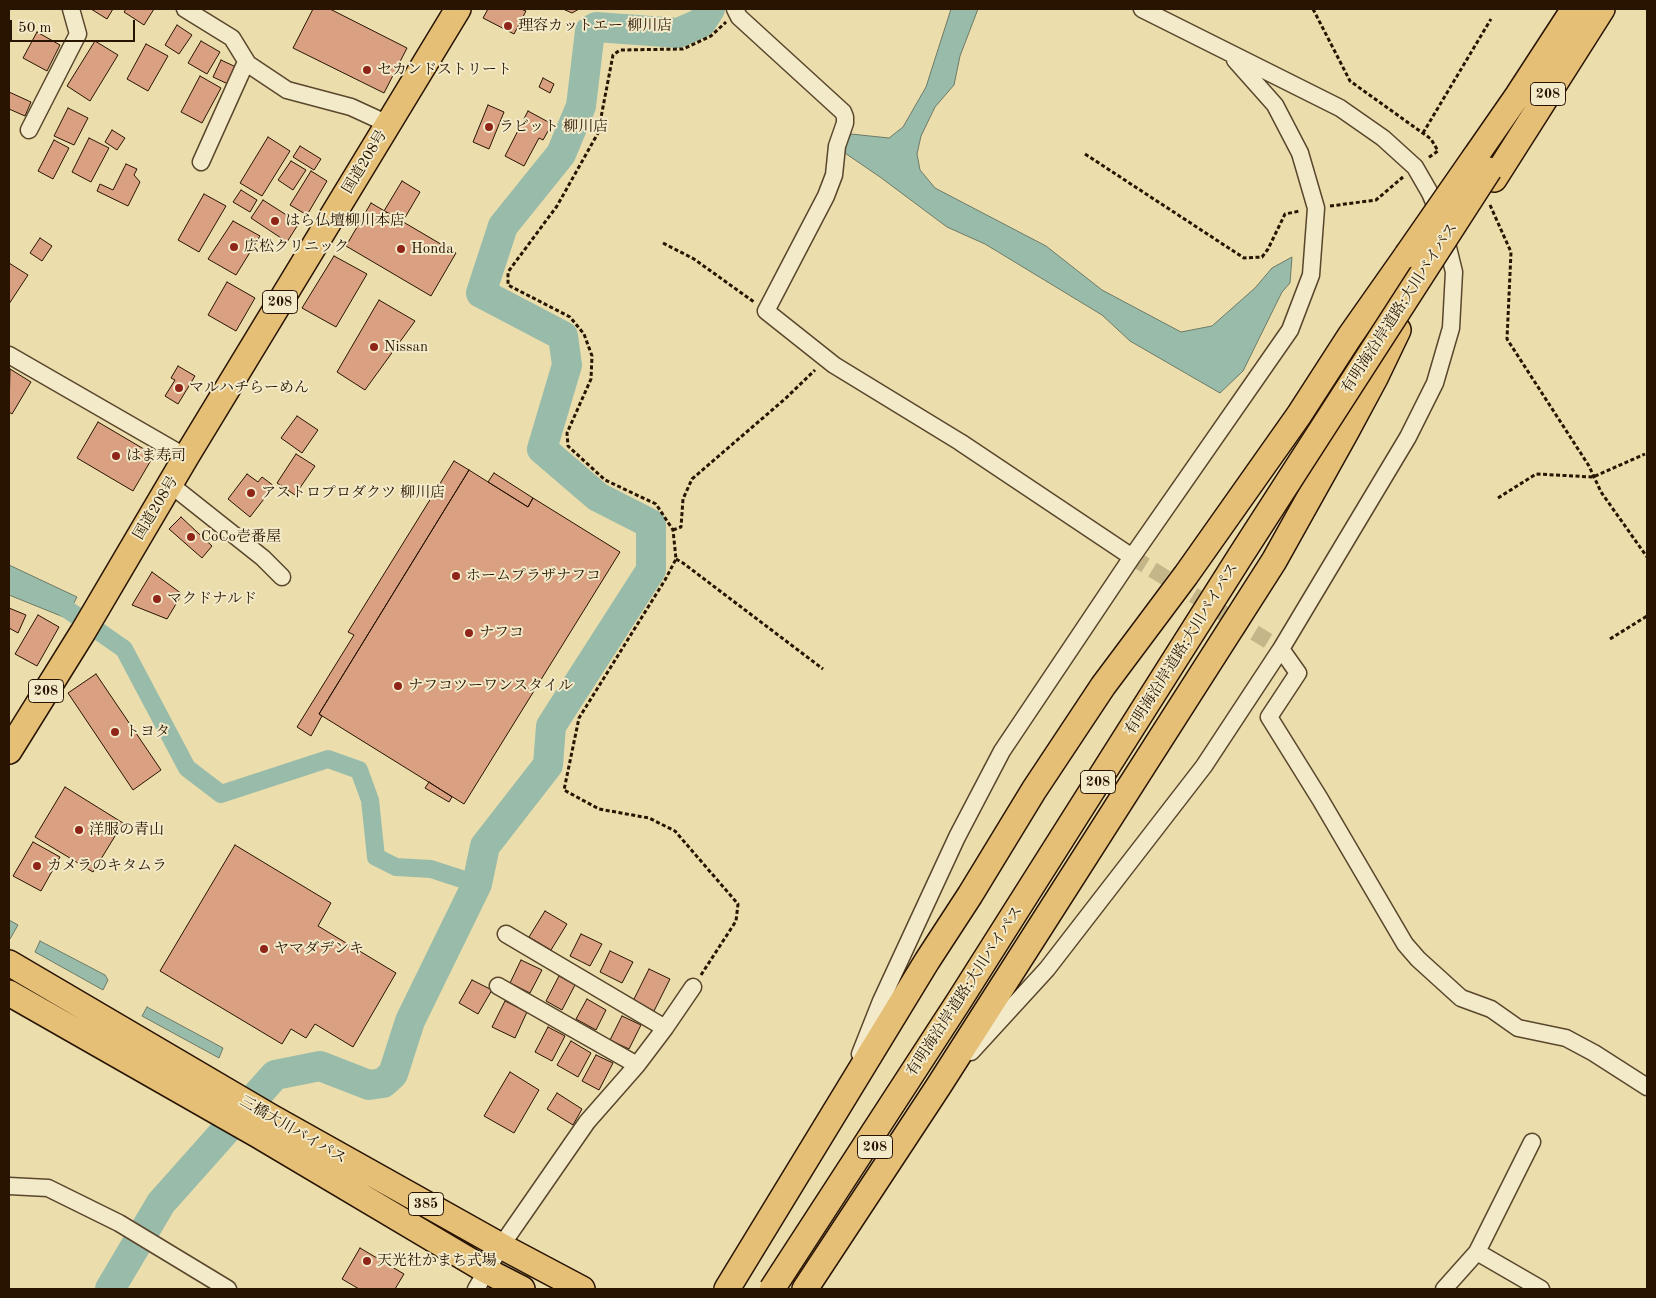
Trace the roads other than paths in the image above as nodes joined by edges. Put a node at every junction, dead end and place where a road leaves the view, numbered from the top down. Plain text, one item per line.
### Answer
1 (71, 9) edge
2 (185, 9) edge
3 (458, 9) edge
4 (1142, 9) edge
5 (1574, 9) edge
6 (1591, 9) edge
7 (1602, 9) edge
8 (732, 13) edge
9 (1231, 54) junction
10 (246, 62) junction
11 (388, 124) junction
12 (29, 130) dead end
13 (200, 162) dead end
14 (1486, 169) junction
15 (1398, 330) junction
16 (9, 355) edge
17 (186, 457) junction
18 (171, 484) junction
19 (1132, 557) junction
20 (282, 577) dead end
21 (1281, 649) junction
22 (9, 751) edge
23 (506, 934) dead end
24 (9, 963) edge
25 (498, 986) dead end
26 (693, 988) road end
27 (9, 993) edge
28 (665, 1028) junction
29 (637, 1065) junction
30 (938, 1087) junction
31 (1647, 1087) edge
32 (220, 1101) junction
33 (840, 1102) junction
34 (264, 1126) junction
35 (1532, 1142) dead end
36 (9, 1186) edge
37 (501, 1246) junction
38 (1477, 1252) junction
39 (481, 1280) edge
40 (228, 1289) edge
41 (522, 1289) edge
42 (582, 1289) edge
43 (727, 1289) edge
44 (772, 1289) edge
45 (784, 1289) edge
46 (805, 1289) edge
47 (1444, 1289) edge
48 (1541, 1289) edge

1 - 12 street
2 - 10 street
3 - 11 highway, 国道208号 / 208
4 - 9 street
5 - 14 highway
6 - 14 highway, 有明海沿岸道路;大川バイパス / 208
7 - 14 highway, 有明海沿岸道路;大川バイパス / 208
8 - 19 street
9 - 19 street
9 - 21 street
10 - 11 street
10 - 13 street
11 - 17 highway, 国道208号 / 208
14 - 15 highway, 有明海沿岸道路;大川バイパス / 208
14 - 33 highway, bridge
14 - 44 highway, 有明海沿岸道路;大川バイパス / 208, bridge
15 - 30 highway
15 - 45 highway, 有明海沿岸道路;大川バイパス / 208
16 - 17 street
17 - 18 highway, 国道208号 / 208
18 - 20 street
18 - 22 highway, 国道208号 / 208
19 - 33 street
21 - 30 street
21 - 31 street
23 - 28 street
24 - 32 highway, 三橋大川バイパス / 385
25 - 29 street
26 - 28 street
27 - 32 highway, 三橋大川バイパス / 385
28 - 29 street
29 - 37 street
30 - 46 highway
32 - 34 highway, 三橋大川バイパス / 385
33 - 43 highway
34 - 37 highway, 三橋大川バイパス / 385
34 - 39 highway, 三橋大川バイパス / 385
35 - 38 street
36 - 40 street
37 - 39 street
37 - 42 highway, 三橋大川バイパス / 385
38 - 47 street
38 - 48 street
39 - 41 highway, 三橋大川バイパス / 385

